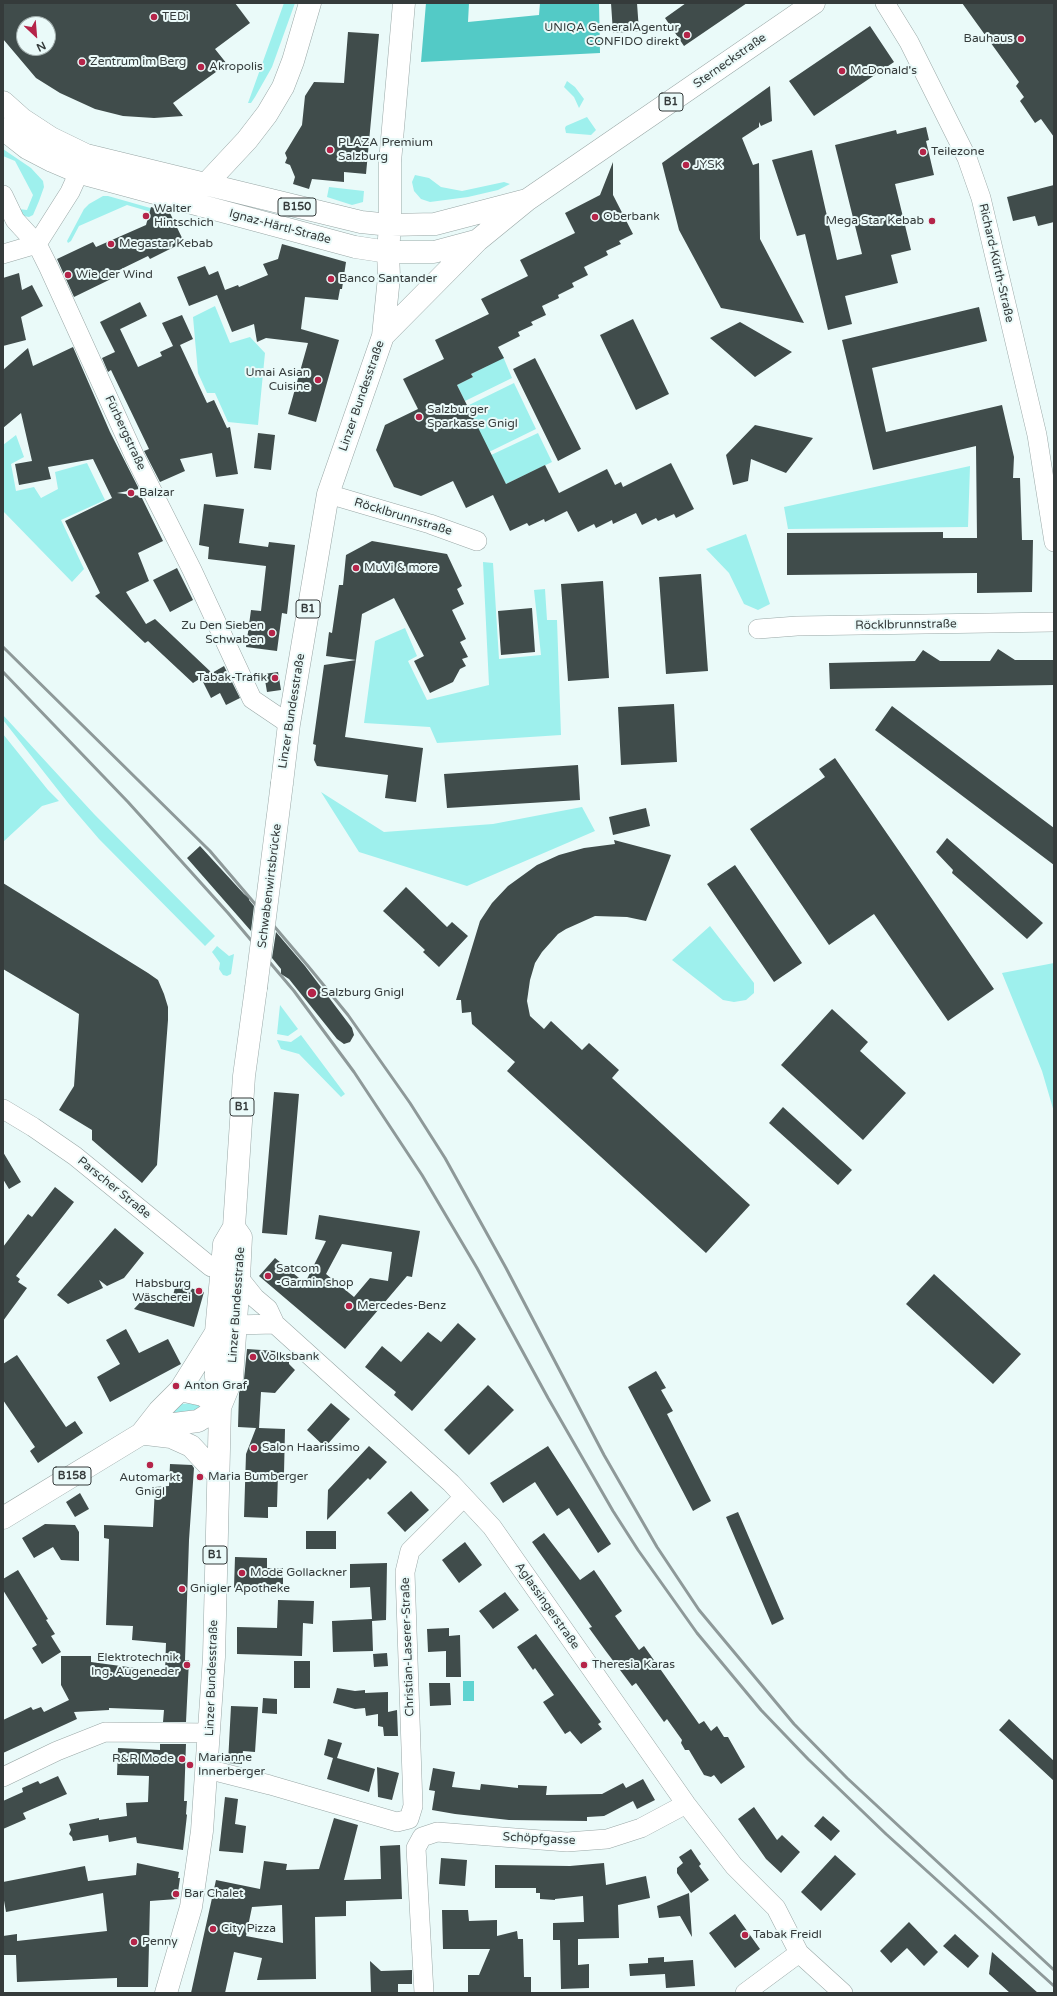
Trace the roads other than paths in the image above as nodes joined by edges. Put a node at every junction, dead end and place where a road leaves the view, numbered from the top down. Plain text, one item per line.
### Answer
1 (310, 3) edge
2 (404, 3) edge
3 (814, 3) edge
4 (885, 3) edge
5 (3, 102) edge
6 (3, 129) edge
7 (83, 164) junction
8 (205, 185) junction
9 (3, 195) edge
10 (527, 200) junction
11 (390, 225) junction
12 (478, 240) junction
13 (37, 244) junction
14 (388, 252) junction
15 (3, 254) edge
16 (383, 336) junction
17 (328, 494) junction
18 (477, 541) dead end
19 (1054, 542) edge
20 (1054, 622) edge
21 (758, 629) dead end
22 (289, 724) junction
23 (282, 783) joint
24 (256, 988) joint
25 (3, 1109) edge
26 (231, 1272) junction
27 (275, 1324) junction
28 (226, 1329) junction
29 (180, 1390) junction
30 (220, 1407) junction
31 (141, 1434) junction
32 (217, 1474) junction
33 (464, 1497) junction
34 (3, 1518) edge
35 (210, 1733) junction
36 (207, 1770) junction
37 (3, 1777) edge
38 (686, 1804) junction
39 (799, 1954) junction
40 (166, 1993) edge
41 (424, 1993) edge
42 (745, 1993) edge
43 (843, 1993) edge

1 - 8 main road
2 - 11 main road, Linzer Bundesstraße
3 - 10 main road, Sterneckstraße / B1
4 - 19 street, Richard-Kürth-Straße
5 - 7 main road, B150
6 - 7 main road, B150
7 - 8 main road, Ignaz-Härtl-Straße / B150
7 - 13 street
7 - 14 main road, Ignaz-Härtl-Straße / B150
8 - 11 main road, Ignaz-Härtl-Straße / B150
9 - 13 street, Fürbergstraße
10 - 11 main road, Sterneckstraße / B1
10 - 12 main road, Sterneckstraße / B1
11 - 14 main road, Linzer Bundesstraße / B1
12 - 14 main road, Sterneckstraße / B150
12 - 16 main road, Sterneckstraße / B1
13 - 15 street
13 - 22 street, Fürbergstraße
14 - 16 main road, Linzer Bundesstraße / B1
16 - 17 main road, Linzer Bundesstraße / B1
17 - 18 street, Röcklbrunnstraße
17 - 22 main road, Linzer Bundesstraße / B1
20 - 21 street, Röcklbrunnstraße
22 - 23 main road, Linzer Bundesstraße / B1
23 - 24 main road, Schwabenwirtsbrücke / B1, bridge
24 - 26 main road, Linzer Bundesstraße / B1
25 - 26 street, Parscher Straße
26 - 27 street, Aglassingerstraße
26 - 28 main road, Linzer Bundesstraße / B1
27 - 28 street
27 - 33 street, Aglassingerstraße
28 - 29 main road, B158
28 - 30 main road, Linzer Bundesstraße / B1
29 - 30 main road
29 - 31 main road, B158
30 - 31 main road, B158
30 - 32 main road, Linzer Bundesstraße / B1
31 - 32 main road
31 - 34 main road, B158
32 - 35 main road, Linzer Bundesstraße / B1
33 - 36 street, Christian-Laserer-Straße
33 - 38 street, Aglassingerstraße
35 - 36 main road, Linzer Bundesstraße / B1
35 - 37 street
36 - 40 main road, Linzer Bundesstraße / B1
38 - 39 street, Aglassingerstraße
38 - 41 street, Schöpfgasse
39 - 42 street
39 - 43 street, Aglassingerstraße

